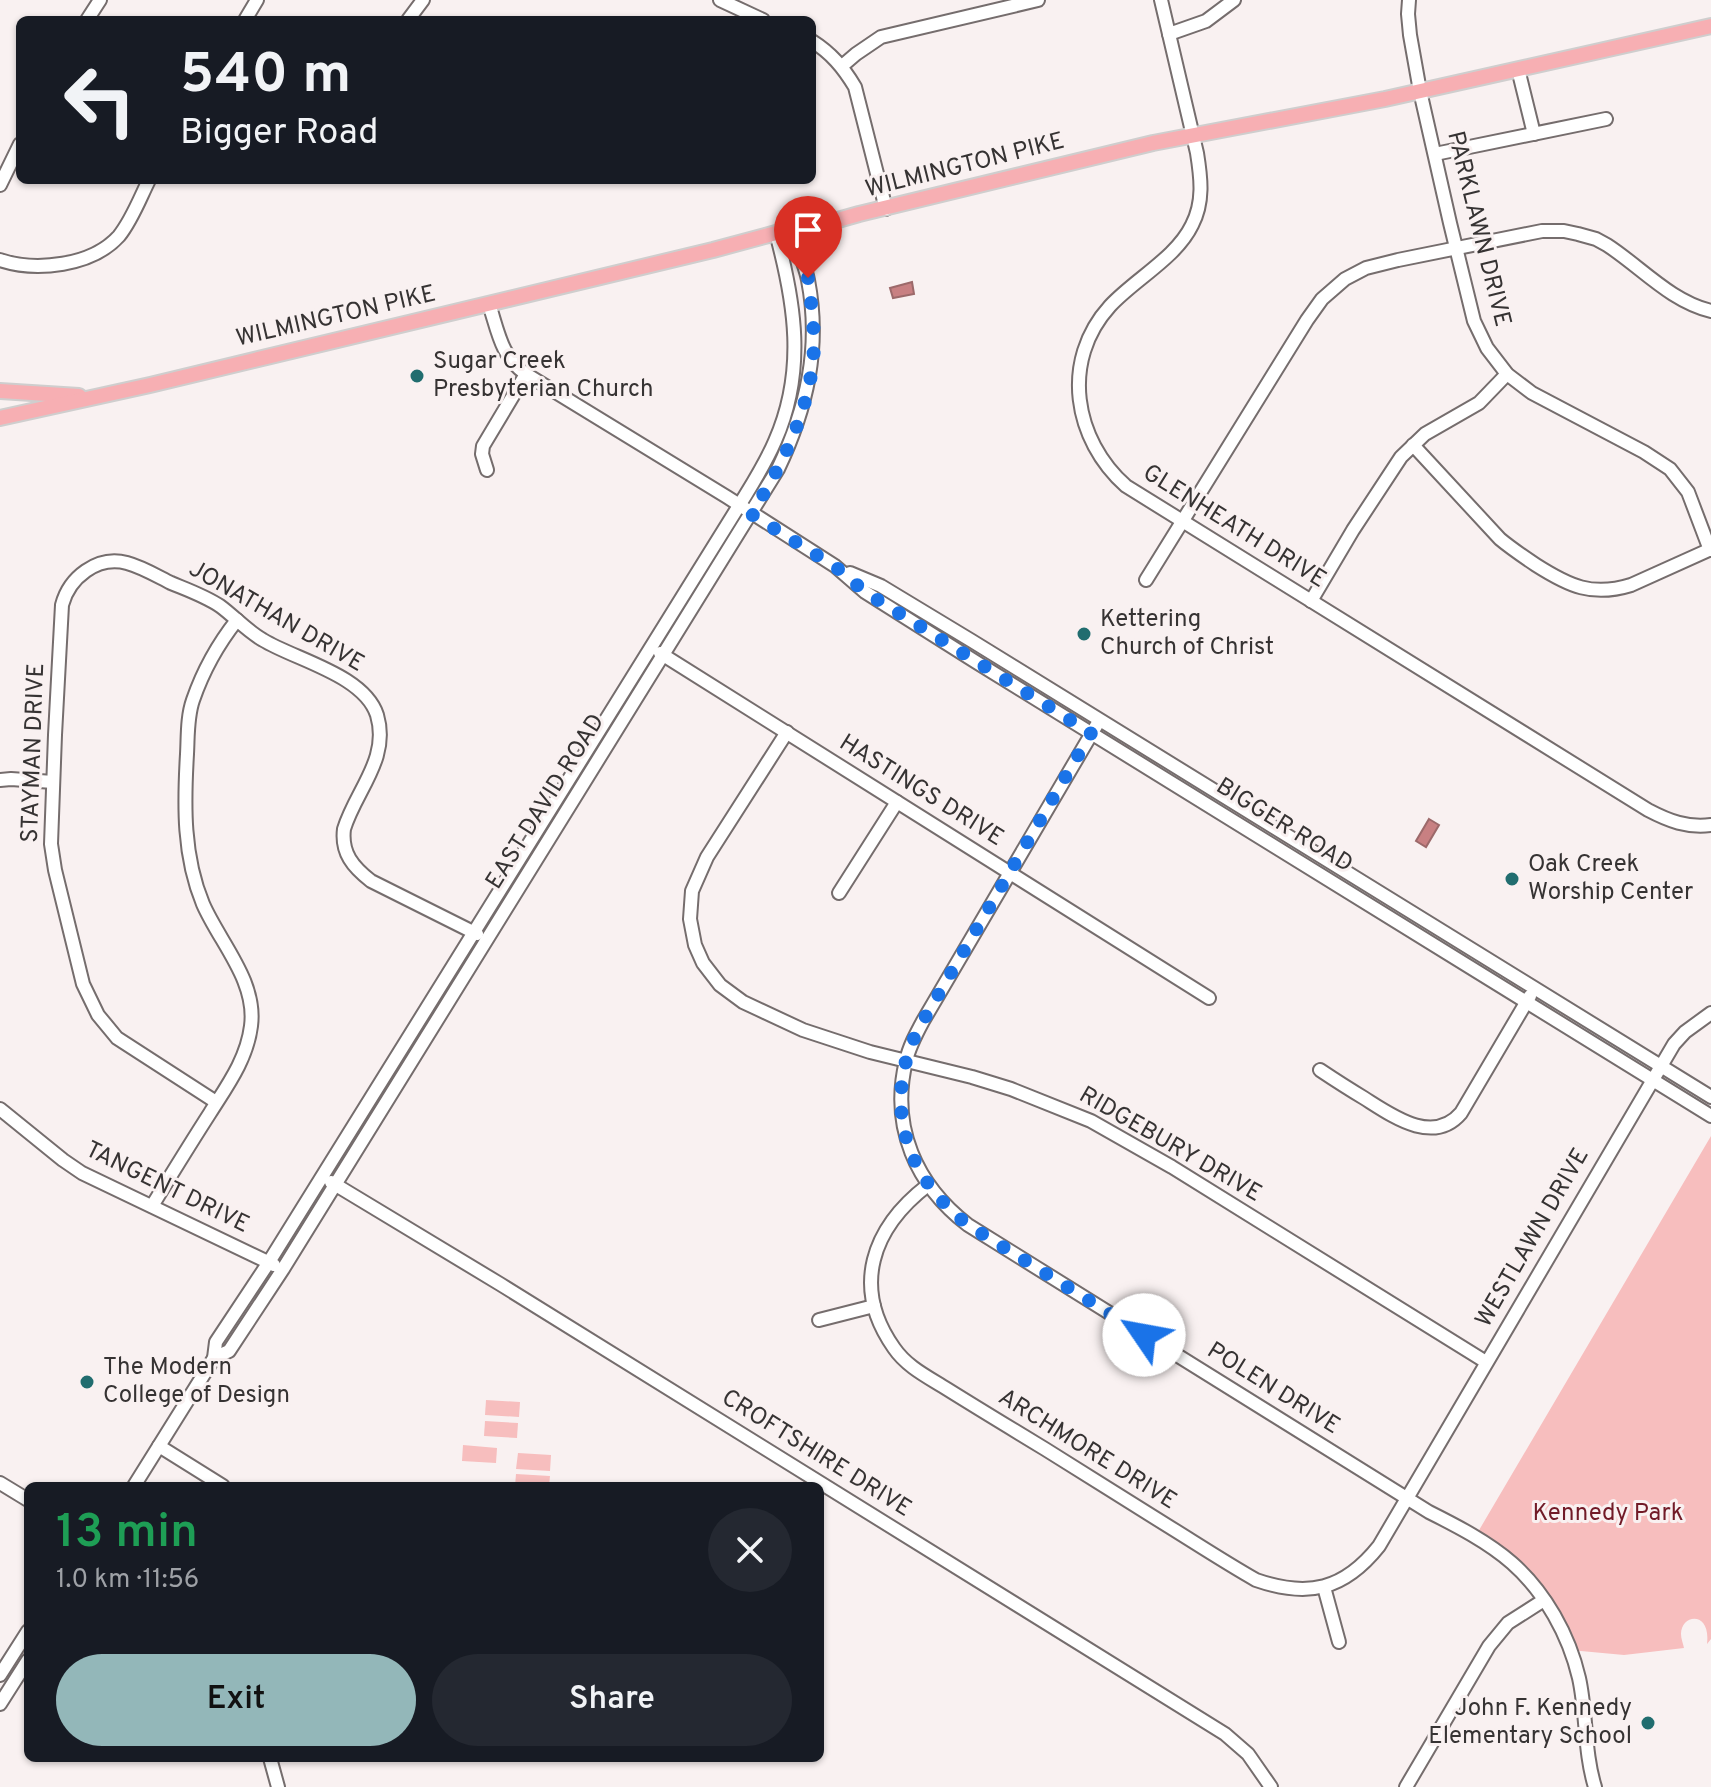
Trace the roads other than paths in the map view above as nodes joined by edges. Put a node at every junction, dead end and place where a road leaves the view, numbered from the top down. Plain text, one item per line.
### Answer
1 (720, 0) edge
2 (1038, 0) edge
3 (1161, 0) edge
4 (1234, 0) edge
5 (1409, 0) edge
6 (751, 16) edge
7 (1711, 26) edge
8 (1169, 34) junction
9 (816, 44) edge
10 (842, 66) junction
11 (1518, 69) junction
12 (1420, 91) junction
13 (1606, 119) dead end
14 (1534, 134) junction
15 (1193, 135) junction
16 (16, 152) edge
17 (1435, 154) junction
18 (147, 184) edge
19 (0, 185) edge
20 (886, 209) junction
21 (776, 233) junction
22 (792, 233) junction
23 (1456, 248) junction
24 (0, 260) edge
25 (489, 304) junction
26 (1711, 311) edge
27 (526, 374) junction
28 (1507, 374) junction
29 (0, 391) edge
30 (96, 397) junction
31 (1, 417) edge
32 (1413, 445) junction
33 (487, 470) dead end
34 (739, 506) junction
35 (751, 514) junction
36 (1183, 522) junction
37 (1711, 550) edge
38 (837, 568) junction
39 (1146, 580) dead end
40 (74, 581) joint
41 (1311, 601) junction
42 (237, 620) junction
43 (650, 647) junction
44 (664, 655) junction
45 (1099, 721) junction
46 (787, 732) junction
47 (1091, 733) junction
48 (0, 780) edge
49 (53, 782) junction
50 (897, 802) junction
51 (1711, 825) edge
52 (1009, 873) junction
53 (839, 893) dead end
54 (473, 932) junction
55 (487, 939) junction
56 (1534, 988) junction
57 (1209, 998) dead end
58 (1526, 1003) junction
59 (1711, 1013) edge
60 (906, 1060) junction
61 (1660, 1066) junction
62 (1320, 1070) dead end
63 (1652, 1079) junction
64 (1711, 1097) edge
65 (216, 1102) junction
66 (0, 1109) edge
67 (1711, 1116) edge
68 (321, 1177) junction
69 (335, 1185) junction
70 (928, 1185) junction
71 (152, 1206) junction
72 (269, 1262) junction
73 (283, 1269) junction
74 (874, 1306) junction
75 (819, 1320) dead end
76 (214, 1358) junction
77 (1486, 1362) junction
78 (159, 1446) junction
79 (136, 1482) edge
80 (217, 1482) edge
81 (819, 1482) edge
82 (0, 1483) edge
83 (824, 1485) edge
84 (24, 1498) edge
85 (1408, 1498) junction
86 (1324, 1587) junction
87 (1544, 1600) junction
88 (24, 1637) edge
89 (1339, 1642) dead end
90 (24, 1666) edge
91 (0, 1675) edge
92 (0, 1704) edge
93 (271, 1762) edge
94 (278, 1787) edge
95 (1271, 1787) edge
96 (1406, 1787) edge
97 (1595, 1787) edge

1 - 6 street
2 - 10 street
3 - 8 street, GLENHEATH DRIVE
4 - 8 street
5 - 12 street, PARKLAWN DRIVE
7 - 11 main road, WILMINGTON PIKE
8 - 15 street, GLENHEATH DRIVE
9 - 10 street
10 - 20 street
11 - 12 main road, WILMINGTON PIKE
11 - 14 street
12 - 15 main road, WILMINGTON PIKE
12 - 17 street, PARKLAWN DRIVE
13 - 14 street
14 - 17 street
15 - 20 main road, WILMINGTON PIKE
15 - 36 street, GLENHEATH DRIVE
16 - 19 street
17 - 23 street, PARKLAWN DRIVE
18 - 24 street
20 - 22 main road, WILMINGTON PIKE
21 - 22 main road, WILMINGTON PIKE
21 - 25 main road, WILMINGTON PIKE
21 - 34 street, EAST DAVID ROAD
22 - 35 street, EAST DAVID ROAD
23 - 26 street
23 - 28 street, PARKLAWN DRIVE
23 - 36 street
25 - 27 street, BIGGER ROAD
25 - 30 main road, WILMINGTON PIKE
27 - 33 street
27 - 34 street, BIGGER ROAD
28 - 32 street
28 - 37 street, PARKLAWN DRIVE
29 - 30 main road
30 - 31 main road, WILMINGTON PIKE
32 - 37 street
32 - 41 street
34 - 35 street, BIGGER ROAD
34 - 43 street, EAST DAVID ROAD
35 - 38 street, BIGGER ROAD
35 - 44 street, EAST DAVID ROAD
36 - 39 street
36 - 41 street, GLENHEATH DRIVE
38 - 45 street, BIGGER ROAD
38 - 47 street, BIGGER ROAD
40 - 42 street, JONATHAN DRIVE
40 - 49 street, STAYMAN DRIVE
41 - 51 street, GLENHEATH DRIVE
42 - 54 street, JONATHAN DRIVE
42 - 65 street
43 - 44 street, HASTINGS DRIVE
43 - 54 street, EAST DAVID ROAD
44 - 46 street, HASTINGS DRIVE
44 - 55 street, EAST DAVID ROAD
45 - 47 street, POLEN DRIVE
45 - 56 street, BIGGER ROAD
46 - 50 street, HASTINGS DRIVE
46 - 60 street, RIDGEBURY DRIVE
47 - 52 street, POLEN DRIVE
47 - 58 street, BIGGER ROAD
48 - 49 street
49 - 65 street, STAYMAN DRIVE
50 - 52 street, HASTINGS DRIVE
50 - 53 street
52 - 57 street, HASTINGS DRIVE
52 - 60 street, POLEN DRIVE
54 - 55 street, JONATHAN DRIVE
54 - 68 street, EAST DAVID ROAD
55 - 69 street, EAST DAVID ROAD
56 - 58 street
56 - 61 street, BIGGER ROAD
58 - 62 street
58 - 63 street, BIGGER ROAD
59 - 61 street, WESTLAWN DRIVE
60 - 70 street, POLEN DRIVE
60 - 77 street, RIDGEBURY DRIVE
61 - 63 street, WESTLAWN DRIVE
61 - 64 street, BIGGER ROAD
63 - 67 street, BIGGER ROAD
63 - 77 street, WESTLAWN DRIVE
65 - 71 street
66 - 71 street, TANGENT DRIVE
68 - 69 street, CROFTSHIRE DRIVE
68 - 72 street, EAST DAVID ROAD
69 - 73 street, EAST DAVID ROAD
69 - 81 street, CROFTSHIRE DRIVE
70 - 74 street, ARCHMORE DRIVE
70 - 85 street, POLEN DRIVE
71 - 72 street, TANGENT DRIVE
72 - 73 street, TANGENT DRIVE
72 - 76 street, EAST DAVID ROAD
73 - 76 street, EAST DAVID ROAD
74 - 75 street
74 - 86 street, ARCHMORE DRIVE
76 - 78 street, EAST DAVID ROAD
77 - 85 street, WESTLAWN DRIVE
78 - 79 street, EAST DAVID ROAD
78 - 80 street
82 - 84 street
83 - 95 street, CROFTSHIRE DRIVE
85 - 86 street, ARCHMORE DRIVE
85 - 87 street, POLEN DRIVE
86 - 89 street
87 - 96 street
87 - 97 street, POLEN DRIVE
88 - 91 street
90 - 92 street
93 - 94 street

